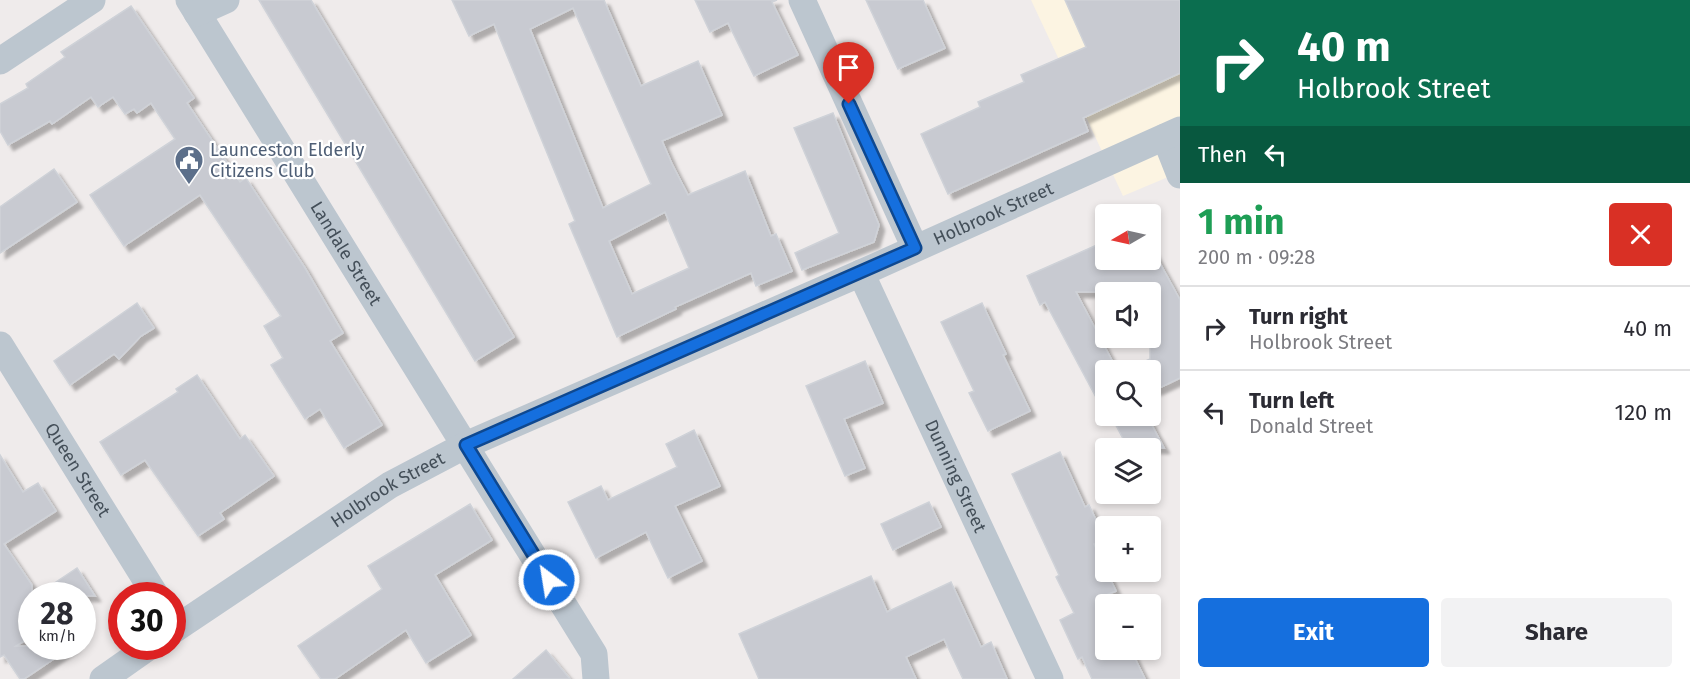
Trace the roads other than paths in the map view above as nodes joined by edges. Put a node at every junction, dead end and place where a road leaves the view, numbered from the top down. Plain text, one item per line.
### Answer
1 (92, 0) edge
2 (226, 0) edge
3 (802, 0) edge
4 (193, 7) edge
5 (0, 61) edge
6 (1172, 133) edge
7 (1180, 175) edge
8 (915, 248) junction
9 (861, 273) junction
10 (0, 345) edge
11 (466, 445) junction
12 (147, 582) edge
13 (186, 619) edge
14 (130, 660) edge
15 (103, 679) edge
16 (596, 679) edge
17 (1050, 679) edge

1 - 5 street
2 - 4 street
3 - 8 street
4 - 11 street, Landale Street
6 - 7 street
6 - 8 street, Holbrook Street
8 - 9 street, Holbrook Street
9 - 11 street, Holbrook Street
9 - 17 street, Dunning Street
10 - 12 street, Queen Street
11 - 13 street, Holbrook Street
11 - 16 street, Landale Street
14 - 15 street

